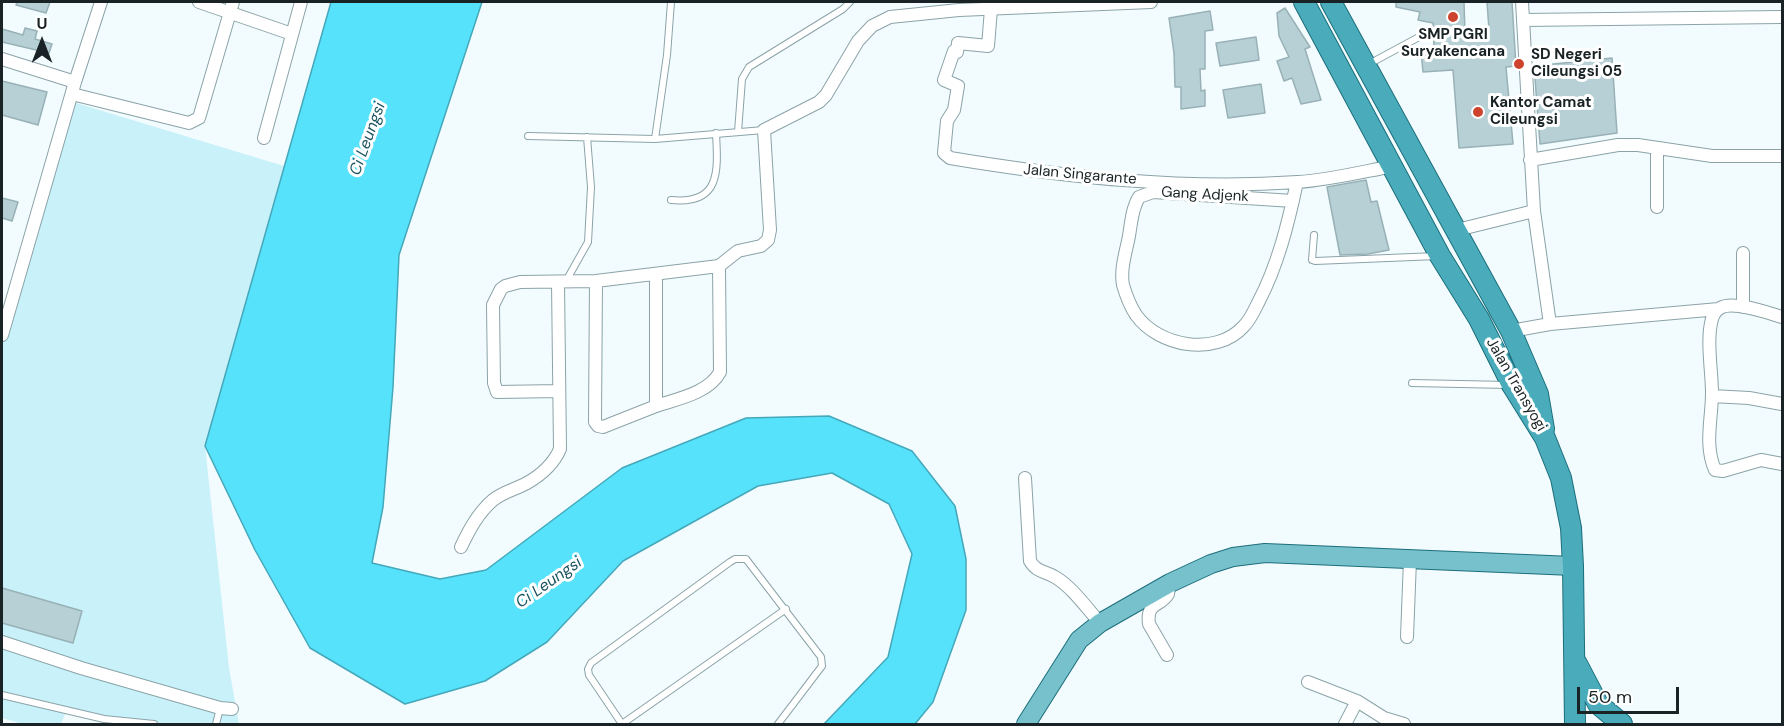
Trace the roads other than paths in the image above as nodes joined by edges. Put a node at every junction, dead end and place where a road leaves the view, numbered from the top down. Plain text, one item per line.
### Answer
1 (101, 2) edge
2 (200, 2) edge
3 (301, 2) edge
4 (671, 2) edge
5 (850, 2) edge
6 (1151, 2) edge
7 (1304, 2) edge
8 (1331, 2) edge
9 (1522, 2) edge
10 (997, 6) edge
11 (231, 7) edge
12 (1782, 17) edge
13 (1523, 20) junction
14 (292, 34) junction
15 (1419, 37) dead end
16 (2, 59) edge
17 (1366, 65) junction
18 (73, 88) junction
19 (764, 130) junction
20 (738, 132) junction
21 (716, 133) junction
22 (528, 136) dead end
23 (587, 137) junction
24 (264, 138) dead end
25 (655, 139) junction
26 (1657, 148) junction
27 (1782, 156) edge
28 (1530, 160) junction
29 (1393, 166) junction
30 (1298, 182) junction
31 (671, 200) dead end
32 (1293, 201) junction
33 (1658, 207) dead end
34 (1534, 211) junction
35 (1457, 230) junction
36 (1314, 235) dead end
37 (1743, 254) dead end
38 (1440, 256) junction
39 (719, 266) junction
40 (656, 275) junction
41 (596, 282) junction
42 (561, 283) junction
43 (1743, 307) junction
44 (1719, 309) junction
45 (1782, 317) edge
46 (1550, 324) junction
47 (1511, 331) junction
48 (2, 335) edge
49 (1412, 383) dead end
50 (1512, 385) junction
51 (559, 391) junction
52 (1712, 396) junction
53 (1782, 404) edge
54 (656, 406) junction
55 (1545, 438) junction
56 (1782, 464) edge
57 (1025, 477) dead end
58 (461, 547) dead end
59 (1410, 560) junction
60 (1574, 566) junction
61 (1170, 584) junction
62 (786, 609) junction
63 (1100, 622) junction
64 (1407, 637) dead end
65 (2, 642) edge
66 (1167, 655) dead end
67 (1576, 661) junction
68 (1308, 682) dead end
69 (2, 695) edge
70 (1357, 701) junction
71 (226, 709) joint
72 (1028, 721) edge
73 (154, 724) edge
74 (216, 724) edge
75 (622, 724) edge
76 (778, 724) edge
77 (1345, 724) edge
78 (1404, 724) edge
79 (1575, 724) edge
80 (1622, 724) edge

1 - 18 street
2 - 11 street
3 - 14 street
4 - 25 lane
5 - 20 lane
6 - 10 street
7 - 29 highway, Jalan Transyogi
8 - 17 highway, Jalan Transyogi
9 - 13 street
10 - 19 street
10 - 30 street, Jalan Singarante
11 - 14 street
11 - 18 street
12 - 13 street
13 - 28 street
14 - 24 street
15 - 17 lane
16 - 18 street
17 - 35 highway, Jalan Transyogi
18 - 48 street
19 - 20 lane
19 - 39 street
20 - 21 lane
21 - 25 lane
21 - 31 lane
22 - 23 lane
23 - 25 lane
23 - 42 lane
26 - 27 street
26 - 28 street
26 - 33 street
28 - 34 street
29 - 30 street, Jalan Singarante
29 - 38 highway, Jalan Transyogi
30 - 32 street, Gang Adjenk
32 - 32 street, Gang Adjenk
34 - 35 street
34 - 46 street
35 - 47 highway, Jalan Transyogi
36 - 38 lane
37 - 43 street
38 - 50 highway, Jalan Transyogi
39 - 40 street
39 - 54 street
40 - 41 street
40 - 54 street
41 - 42 street
41 - 54 street
42 - 51 street
42 - 51 street
43 - 44 street
43 - 45 street
44 - 46 street
44 - 52 street
46 - 47 street
47 - 55 highway, Jalan Transyogi
49 - 50 lane
50 - 55 highway, Jalan Transyogi
51 - 58 street
52 - 53 street
52 - 56 street
55 - 60 highway
57 - 63 street
59 - 60 main road
59 - 61 main road
59 - 64 street
60 - 67 highway
61 - 63 main road
61 - 66 street
62 - 75 lane
62 - 75 lane
62 - 76 lane
63 - 72 main road
65 - 71 street
67 - 79 highway
67 - 80 highway
68 - 70 street
69 - 73 lane
70 - 77 street
70 - 78 street
71 - 74 lane

